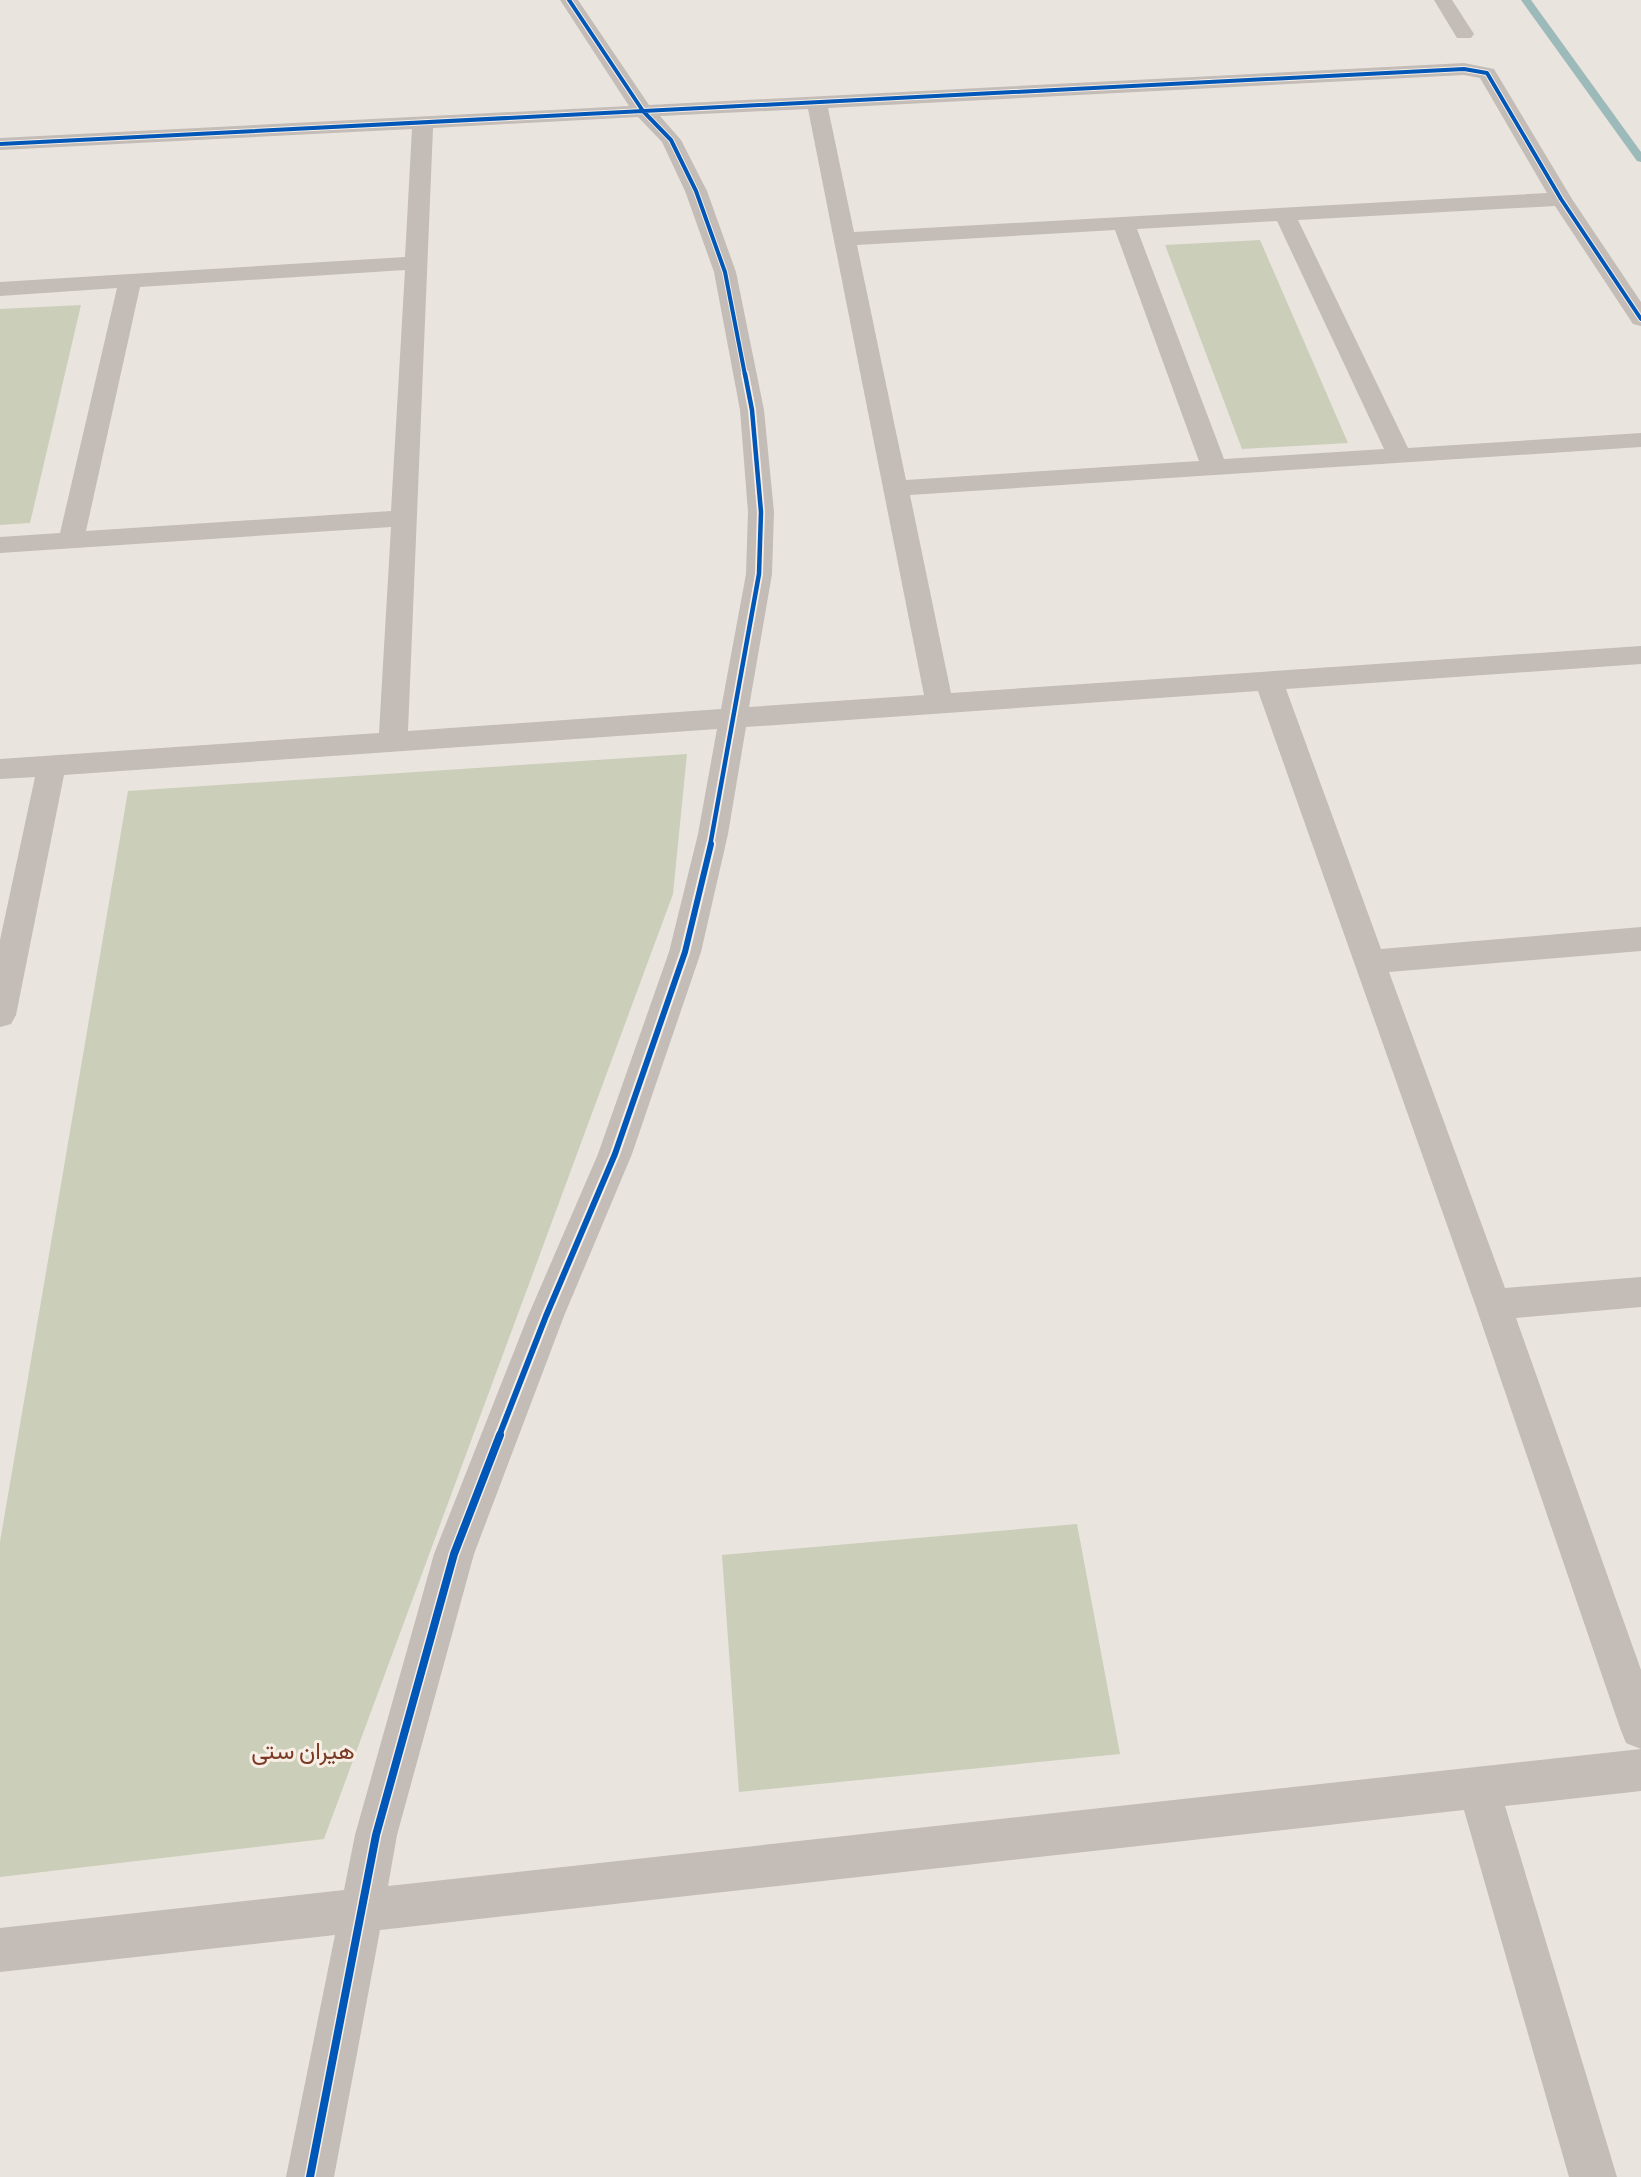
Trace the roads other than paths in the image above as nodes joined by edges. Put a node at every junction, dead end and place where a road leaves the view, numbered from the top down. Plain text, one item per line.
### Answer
1 (568, 0) edge
2 (1443, 0) edge
3 (1464, 34) dead end
4 (817, 102) junction
5 (643, 111) junction
6 (423, 122) junction
7 (0, 144) edge
8 (1561, 199) junction
9 (1285, 215) junction
10 (1124, 224) junction
11 (845, 239) junction
12 (417, 263) junction
13 (130, 281) junction
14 (0, 289) edge
15 (1641, 319) edge
16 (1641, 440) edge
17 (1399, 455) junction
18 (1214, 467) junction
19 (895, 488) junction
20 (404, 518) junction
21 (71, 540) junction
22 (0, 545) edge
23 (1641, 655) edge
24 (1268, 679) junction
25 (939, 702) junction
26 (735, 717) junction
27 (393, 741) junction
28 (52, 765) junction
29 (0, 769) edge
30 (1641, 939) edge
31 (1371, 962) junction
32 (0, 1015) edge
33 (1641, 1292) edge
34 (1493, 1304) junction
35 (1641, 1728) edge
36 (1641, 1770) edge
37 (1479, 1788) junction
38 (361, 1910) junction
39 (0, 1950) edge
40 (310, 2177) edge
41 (1593, 2177) edge

1 - 5 street
2 - 3 street
4 - 5 street
4 - 8 street
4 - 11 street
5 - 6 street
5 - 26 street
6 - 7 street
6 - 12 street
8 - 9 street
8 - 15 street
9 - 10 street
9 - 17 street
10 - 11 street
10 - 18 street
11 - 19 street
12 - 13 street
12 - 20 street
13 - 14 street
13 - 21 street
16 - 17 street
17 - 18 street
18 - 19 street
19 - 25 street
20 - 21 street
20 - 27 street
21 - 22 street
23 - 24 street
24 - 25 street
24 - 31 street
25 - 26 street
26 - 27 street
26 - 38 street
27 - 28 street
28 - 29 street
28 - 32 street
30 - 31 street
31 - 34 street
33 - 34 street
34 - 35 street
36 - 37 street
37 - 38 street
37 - 41 street
38 - 39 street
38 - 40 street

